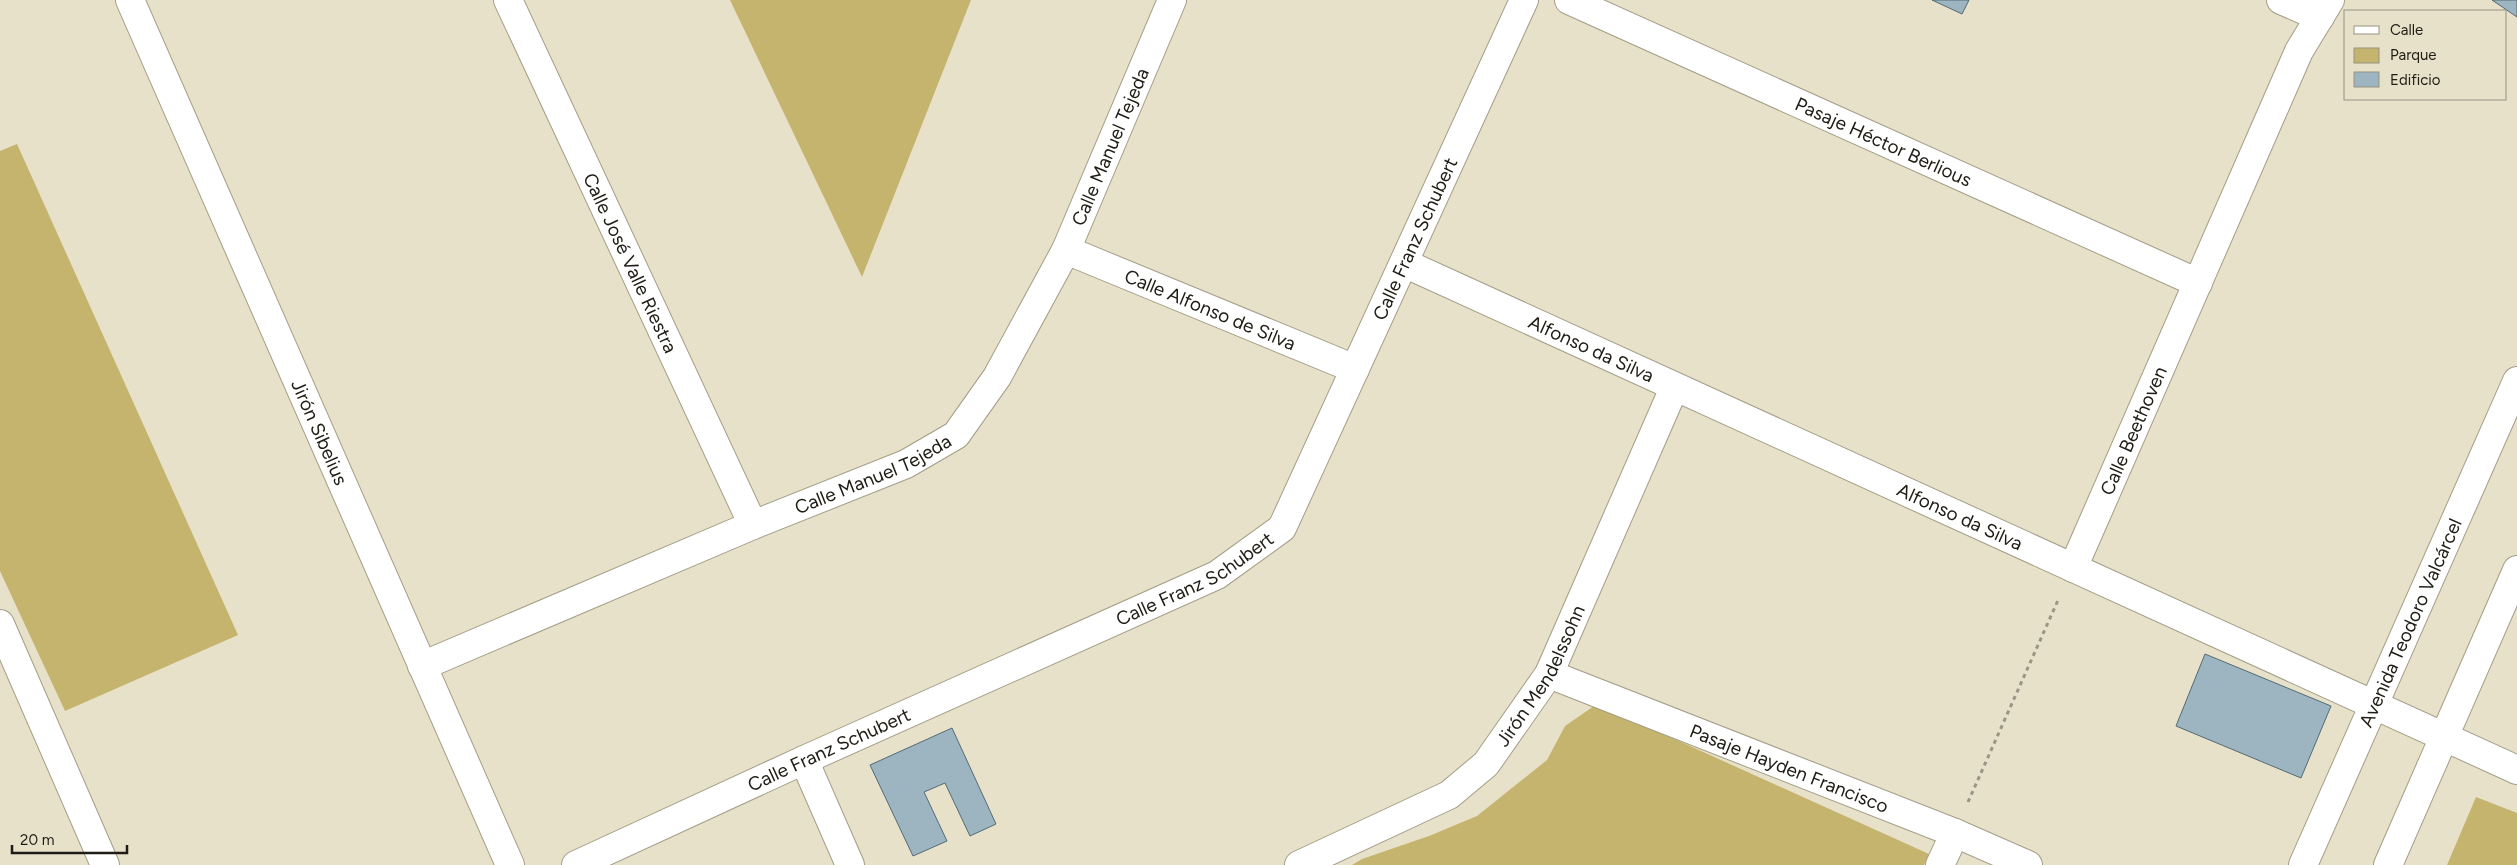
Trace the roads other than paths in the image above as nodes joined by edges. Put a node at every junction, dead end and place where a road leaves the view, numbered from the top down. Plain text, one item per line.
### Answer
1 (130, 0) edge
2 (508, 0) edge
3 (1172, 0) edge
4 (1524, 0) edge
5 (1570, 0) edge
6 (2281, 0) edge
7 (2325, 9) edge
8 (1066, 250) junction
9 (1404, 263) junction
10 (2198, 283) junction
11 (1355, 368) junction
12 (2517, 380) edge
13 (1674, 388) junction
14 (2507, 429) edge
15 (753, 525) junction
16 (2073, 568) junction
17 (2517, 570) edge
18 (0, 624) edge
19 (422, 666) junction
20 (1550, 674) junction
21 (2372, 704) junction
22 (2444, 737) junction
23 (804, 760) junction
24 (2517, 770) edge
25 (1954, 833) junction
26 (105, 865) edge
27 (510, 865) edge
28 (576, 865) edge
29 (850, 865) edge
30 (1298, 865) edge
31 (1940, 865) edge
32 (2028, 865) edge
33 (2303, 865) edge
34 (2388, 865) edge

1 - 19 street, Jirón Sibelius
2 - 15 street, Calle José Valle Riestra
3 - 8 street, Calle Manuel Tejeda
4 - 9 street, Calle Franz Schubert
5 - 10 street, Pasaje Héctor Berlious
6 - 7 street
7 - 10 street, Calle Beethoven
8 - 11 street, Calle Alfonso de Silva
8 - 15 street, Calle Manuel Tejeda
9 - 11 street, Calle Franz Schubert
9 - 13 street, Alfonso da Silva
10 - 16 street, Calle Beethoven
11 - 23 street, Calle Franz Schubert
12 - 14 street, Avenida Teodoro Valcárcel
13 - 16 street, Alfonso da Silva
13 - 20 street, Jirón Mendelssohn
14 - 21 street, Avenida Teodoro Valcárcel
15 - 19 street, Calle Manuel Tejeda
16 - 21 street, Alfonso da Silva
17 - 22 street
18 - 26 street
19 - 27 street, Jirón Sibelius
20 - 25 street, Pasaje Hayden Francisco
20 - 30 street, Jirón Mendelssohn
21 - 22 street, Alfonso da Silva
21 - 33 street, Avenida Teodoro Valcárcel
22 - 24 street, Alfonso da Silva
22 - 34 street
23 - 28 street, Calle Franz Schubert
23 - 29 street
25 - 31 street
25 - 32 street, Pasaje Hayden Francisco

